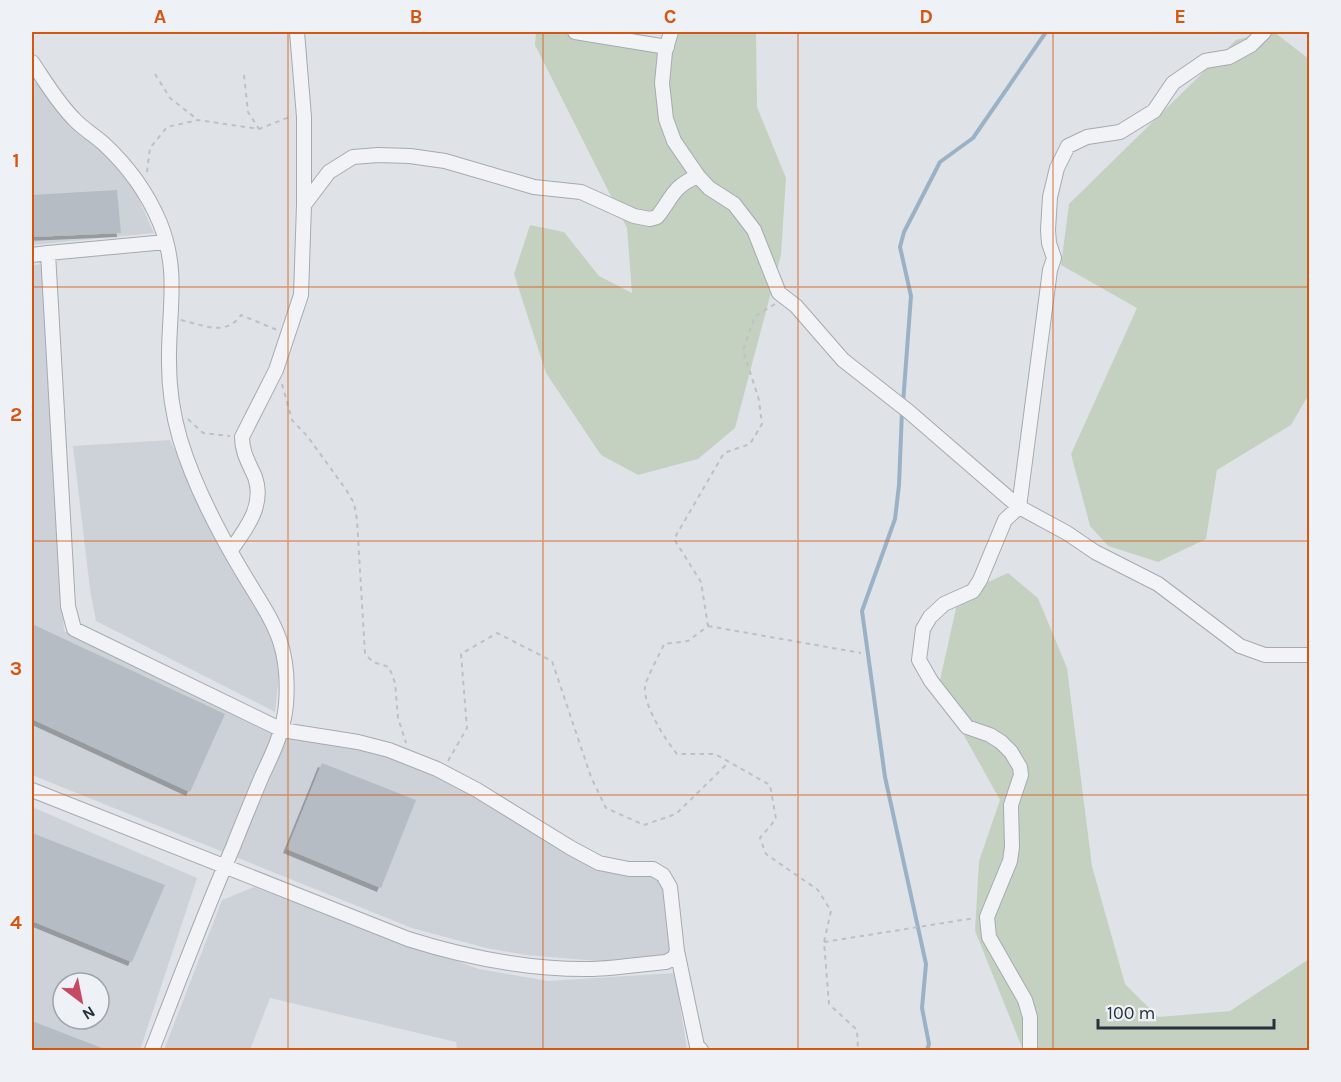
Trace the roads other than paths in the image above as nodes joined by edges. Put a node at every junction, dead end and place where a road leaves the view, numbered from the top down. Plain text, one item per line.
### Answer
1 (297, 32) edge
2 (575, 32) edge
3 (671, 32) edge
4 (1264, 32) edge
5 (667, 47) junction
6 (32, 62) edge
7 (698, 176) junction
8 (304, 205) junction
9 (166, 242) junction
10 (48, 253) junction
11 (32, 255) edge
12 (1019, 507) junction
13 (231, 550) junction
14 (1310, 655) edge
15 (282, 730) junction
16 (32, 790) edge
17 (224, 867) junction
18 (677, 951) junction
19 (152, 1050) edge
20 (701, 1050) edge
21 (1030, 1050) edge

1 - 8 street
2 - 5 street
3 - 5 street
4 - 12 street
5 - 7 street
6 - 9 street
7 - 8 street
7 - 12 street
8 - 13 street
9 - 10 street
9 - 13 street
10 - 11 street
10 - 15 street
12 - 14 street
12 - 21 street
13 - 15 street
15 - 17 street
15 - 18 street
16 - 17 street
17 - 18 street
17 - 19 street
18 - 20 street

